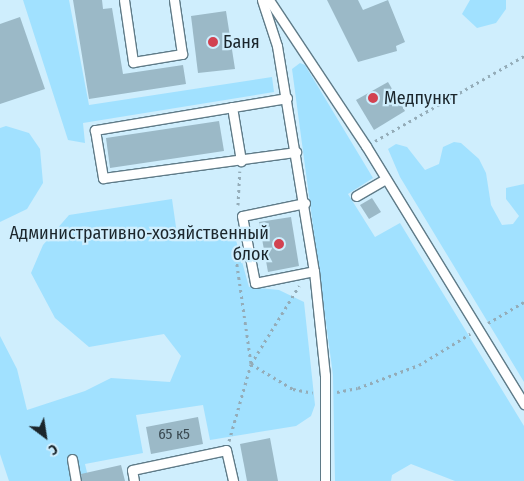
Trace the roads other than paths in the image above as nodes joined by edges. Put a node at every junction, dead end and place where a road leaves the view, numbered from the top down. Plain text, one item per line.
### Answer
1 (124, 0) edge
2 (174, 0) edge
3 (262, 0) edge
4 (269, 0) edge
5 (296, 40) junction
6 (277, 46) junction
7 (287, 98) junction
8 (232, 107) junction
9 (296, 152) junction
10 (241, 161) junction
11 (386, 179) junction
12 (356, 196) dead end
13 (304, 203) junction
14 (310, 272) junction
15 (524, 404) edge
16 (72, 459) dead end
17 (76, 481) edge
18 (134, 481) edge
19 (232, 481) edge
20 (325, 481) edge

1 - 2 lane
3 - 6 lane
4 - 5 lane
5 - 6 lane
5 - 11 lane
6 - 7 lane
7 - 8 lane
7 - 9 lane
8 - 10 lane
8 - 10 lane
9 - 10 lane
9 - 13 lane
11 - 12 lane
11 - 15 lane
13 - 14 lane
13 - 14 lane
14 - 20 lane
16 - 17 lane
18 - 19 lane

